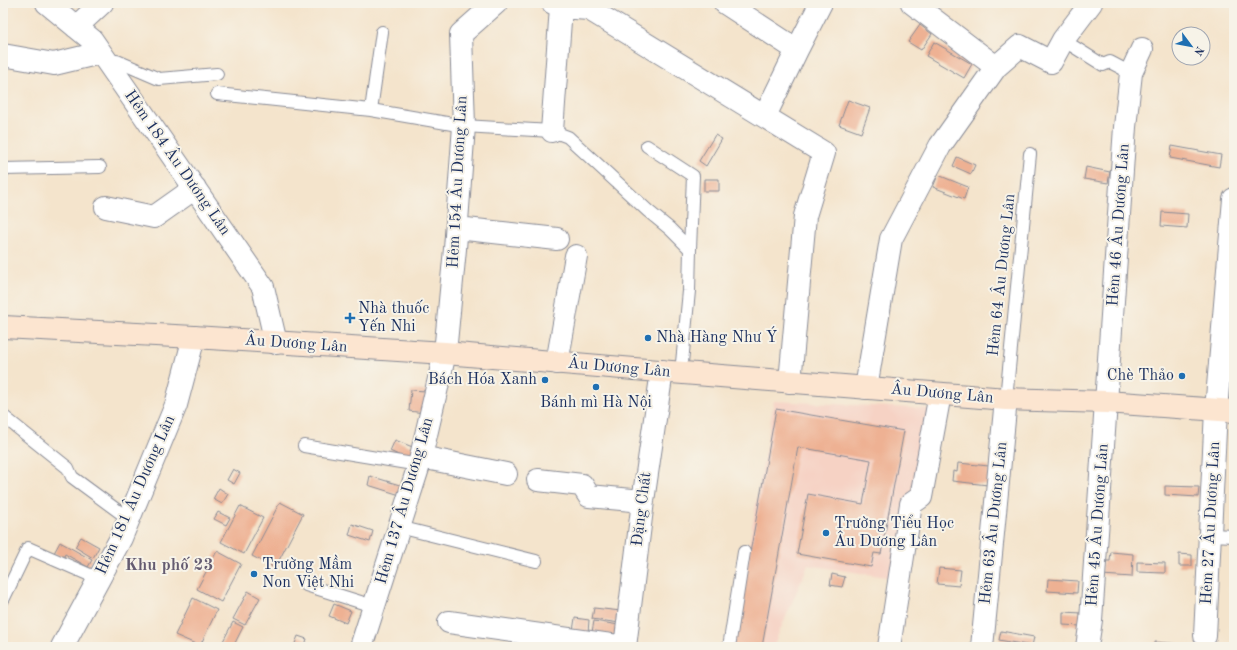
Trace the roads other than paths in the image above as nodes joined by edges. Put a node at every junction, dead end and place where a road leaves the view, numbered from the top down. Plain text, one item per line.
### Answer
1 (47, 3) edge
2 (102, 3) edge
3 (496, 3) edge
4 (725, 3) edge
5 (821, 3) edge
6 (912, 3) edge
7 (1091, 3) edge
8 (557, 5) edge
9 (76, 27) junction
10 (382, 32) dead end
11 (1063, 40) junction
12 (1142, 49) dead end
13 (797, 50) junction
14 (3, 54) edge
15 (106, 60) junction
16 (996, 67) junction
17 (1131, 73) junction
18 (217, 74) dead end
19 (218, 94) dead end
20 (371, 110) junction
21 (765, 116) junction
22 (464, 126) junction
23 (552, 131) junction
24 (647, 146) dead end
25 (1030, 154) dead end
26 (100, 167) dead end
27 (3, 169) edge
28 (194, 188) junction
29 (1234, 200) edge
30 (106, 207) dead end
31 (457, 228) junction
32 (557, 239) dead end
33 (690, 249) junction
34 (576, 256) dead end
35 (3, 327) edge
36 (3, 331) edge
37 (194, 337) junction
38 (276, 343) junction
39 (445, 353) junction
40 (557, 363) junction
41 (672, 372) junction
42 (790, 382) junction
43 (866, 388) junction
44 (940, 394) junction
45 (1006, 399) junction
46 (1106, 402) junction
47 (1225, 411) edge
48 (3, 416) edge
49 (304, 446) dead end
50 (420, 461) junction
51 (506, 474) dead end
52 (538, 480) dead end
53 (643, 502) junction
54 (129, 519) junction
55 (399, 527) junction
56 (1210, 535) junction
57 (1234, 536) edge
58 (744, 552) dead end
59 (536, 561) dead end
60 (99, 579) junction
61 (306, 585) dead end
62 (4, 598) edge
63 (374, 606) junction
64 (449, 622) dead end
65 (1205, 636) dead end
66 (62, 647) edge
67 (361, 647) edge
68 (625, 647) edge
69 (729, 647) edge
70 (889, 647) edge
71 (982, 647) edge
72 (1087, 647) edge

1 - 9 street, Hẻm 184 Âu Dương Lân
2 - 9 street
3 - 22 street, Hẻm 154 Âu Dương Lân
4 - 13 street
5 - 13 street
6 - 16 street
7 - 11 street
8 - 21 street
8 - 23 street
9 - 15 street, Hẻm 184 Âu Dương Lân
10 - 20 lane
11 - 16 street
11 - 17 lane
12 - 17 street, Hẻm 46 Âu Dương Lân
13 - 21 street
14 - 15 street
15 - 18 lane
15 - 28 street, Hẻm 184 Âu Dương Lân
16 - 43 street
17 - 46 street, Hẻm 46 Âu Dương Lân
19 - 20 lane
20 - 22 lane
21 - 42 street
22 - 23 lane
22 - 31 street, Hẻm 154 Âu Dương Lân
23 - 33 lane
24 - 33 lane
25 - 45 lane, Hẻm 64 Âu Dương Lân
26 - 27 lane
28 - 30 street
28 - 38 street, Hẻm 184 Âu Dương Lân
29 - 47 street, Hẻm 27 Âu Dương Lân
31 - 32 street
31 - 39 street, Hẻm 154 Âu Dương Lân
33 - 41 lane
34 - 40 street
35 - 36 lane
35 - 37 street, Âu Dương Lân
37 - 38 street, Âu Dương Lân
37 - 54 street, Hẻm 181 Âu Dương Lân
38 - 39 street, Âu Dương Lân
39 - 40 street, Âu Dương Lân
39 - 50 street, Hẻm 137 Âu Dương Lân
40 - 41 street, Âu Dương Lân
41 - 42 street, Âu Dương Lân
41 - 53 street, Đặng Chất
42 - 43 street, Âu Dương Lân
43 - 44 street, Âu Dương Lân
44 - 45 street, Âu Dương Lân
44 - 70 street
45 - 46 street, Âu Dương Lân
45 - 71 street, Hẻm 63 Âu Dương Lân
46 - 47 street, Âu Dương Lân
46 - 72 street, Hẻm 45 Âu Dương Lân
47 - 56 street, Hẻm 27 Âu Dương Lân
48 - 54 lane
49 - 50 lane
50 - 51 street
50 - 55 street, Hẻm 137 Âu Dương Lân
52 - 53 street
53 - 68 street, Đặng Chất
54 - 60 street, Hẻm 181 Âu Dương Lân
55 - 59 lane
55 - 63 street, Hẻm 137 Âu Dương Lân
56 - 57 lane
56 - 65 street, Hẻm 27 Âu Dương Lân
58 - 69 lane
60 - 62 lane
60 - 66 street, Hẻm 181 Âu Dương Lân
61 - 63 lane
63 - 67 street, Hẻm 137 Âu Dương Lân
64 - 68 street

